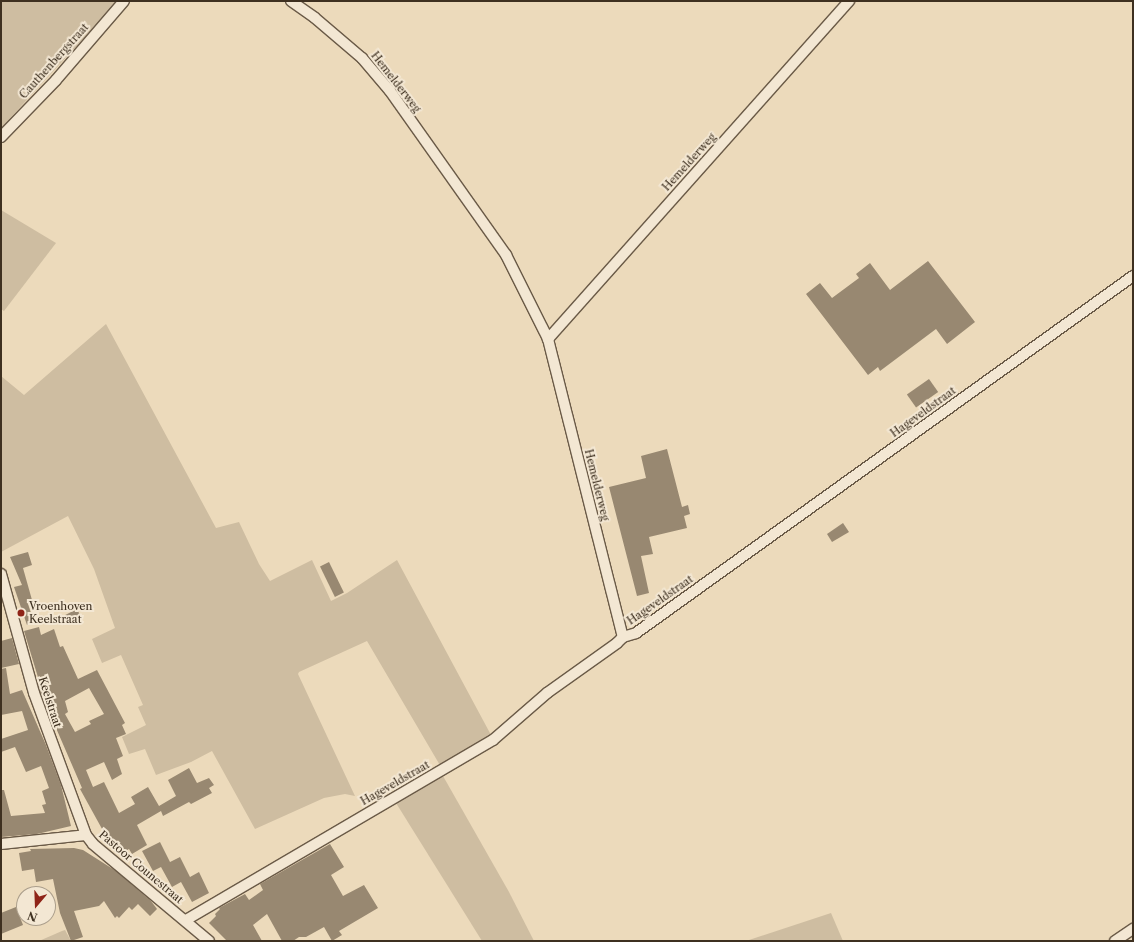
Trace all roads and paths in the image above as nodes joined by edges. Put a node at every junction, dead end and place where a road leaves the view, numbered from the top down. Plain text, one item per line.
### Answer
1 (124, 1) edge
2 (291, 1) edge
3 (849, 1) edge
4 (1, 137) edge
5 (1133, 276) edge
6 (548, 339) junction
7 (1, 574) edge
8 (623, 638) junction
9 (86, 835) junction
10 (1, 844) edge
11 (186, 920) junction
12 (1133, 929) edge
13 (209, 941) edge
14 (1115, 941) edge

1 - 4 street, Cauthenbergstraat
2 - 6 street, Hemelderweg
3 - 6 street, Hemelderweg
5 - 8 street, Hageveldstraat
6 - 8 street, Hemelderweg
7 - 9 street, Keelstraat
8 - 11 street, Hageveldstraat
9 - 10 street, Pastoor Counestraat
9 - 11 street, Pastoor Counestraat
11 - 13 street, Pastoor Counestraat
12 - 14 street

